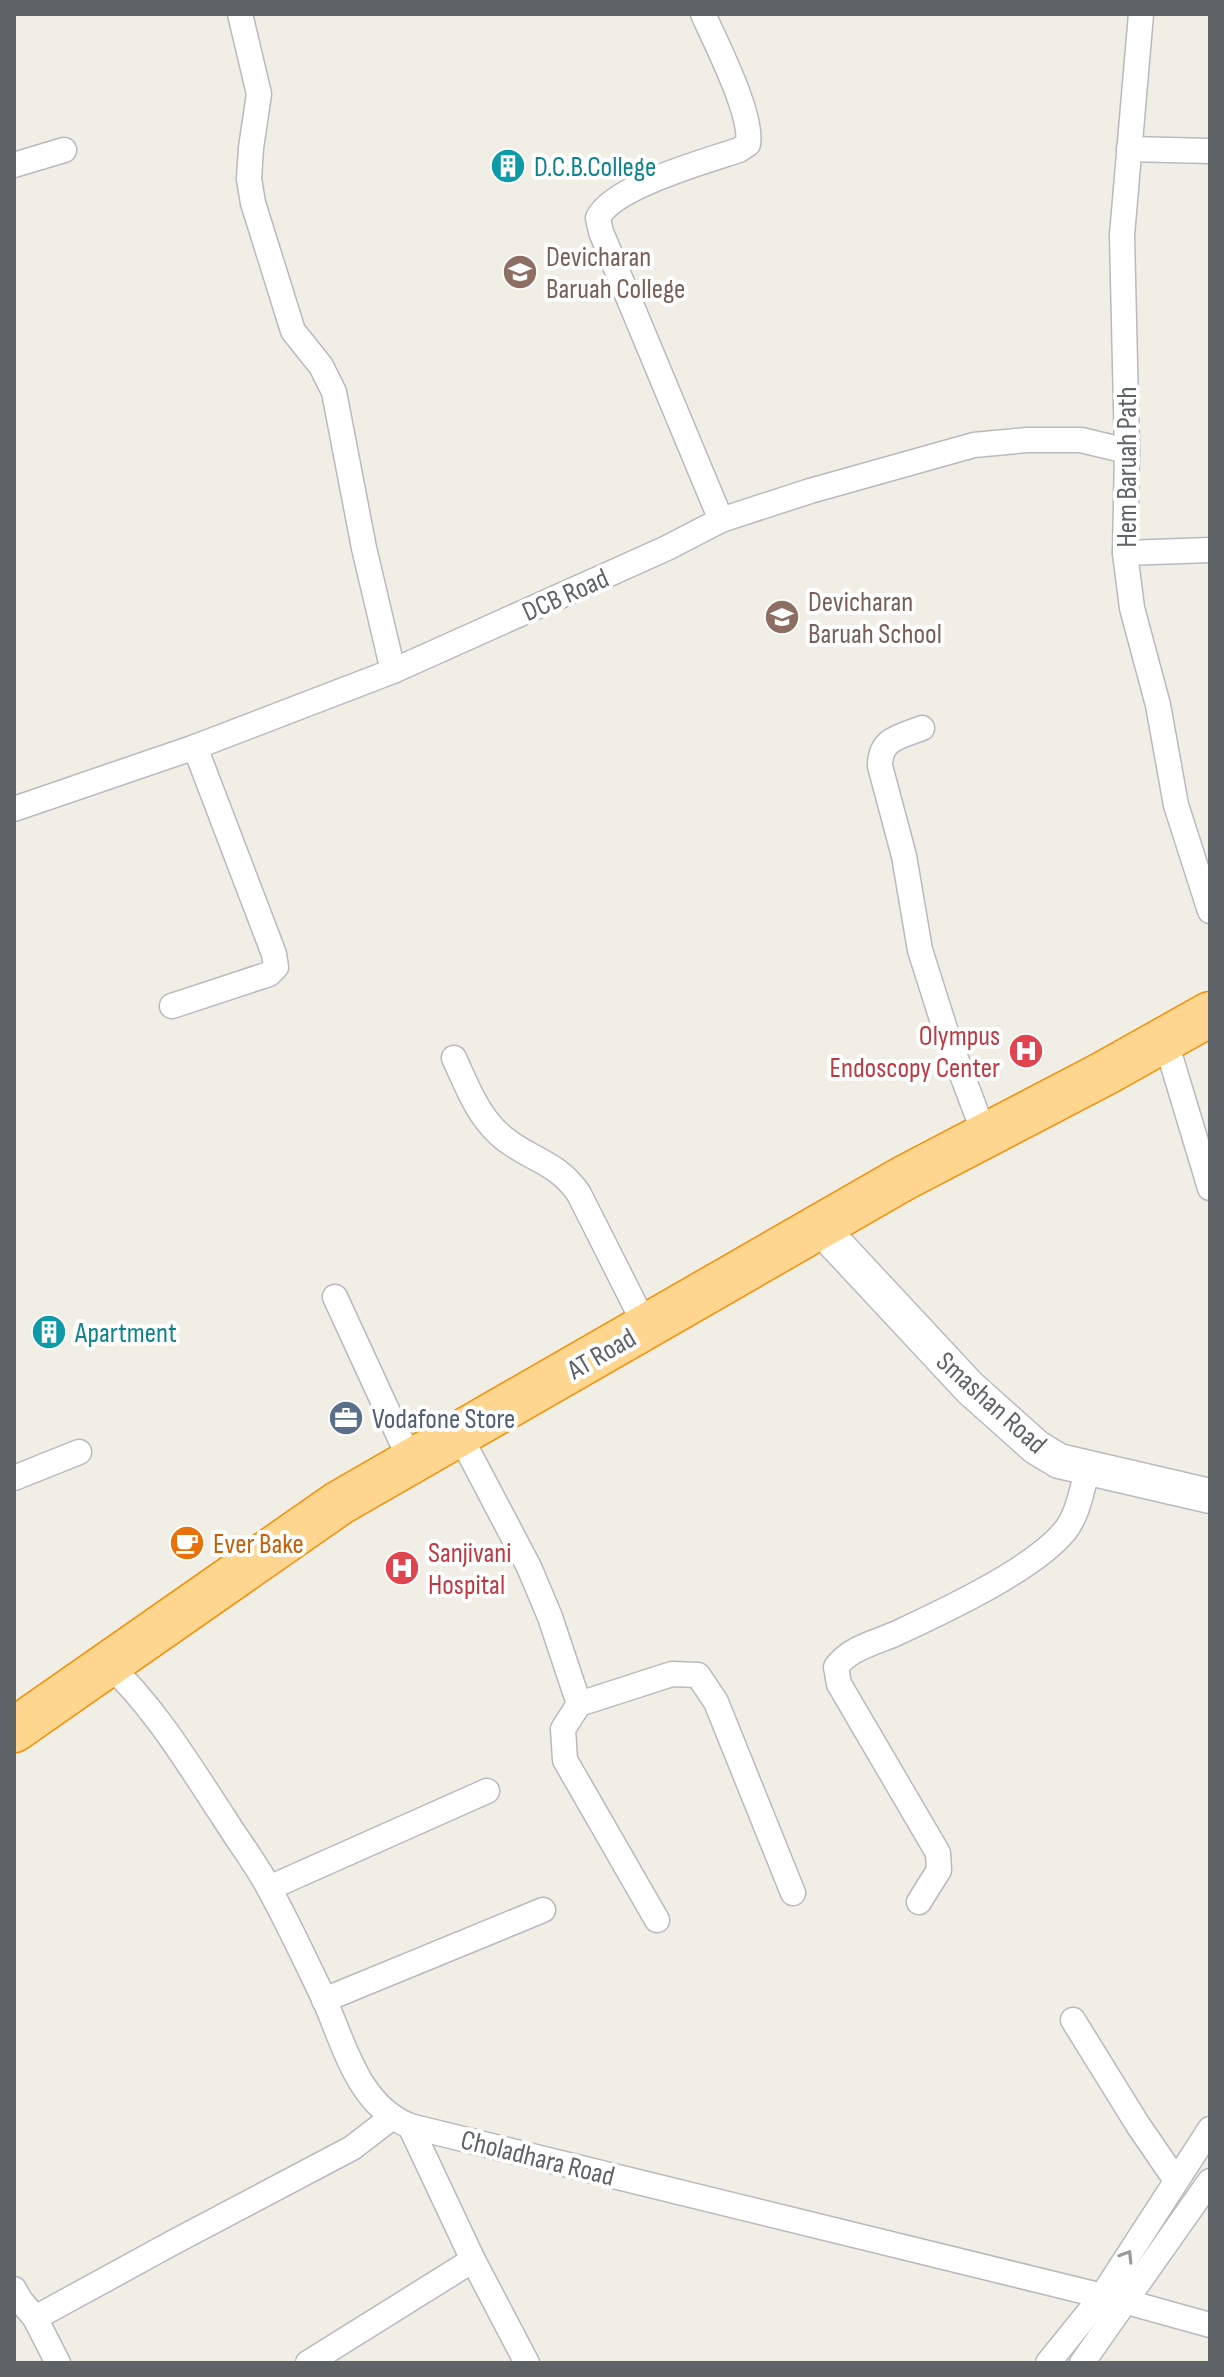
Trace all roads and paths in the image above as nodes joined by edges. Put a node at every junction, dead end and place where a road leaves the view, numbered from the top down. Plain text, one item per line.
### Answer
1 (240, 14) edge
2 (703, 14) edge
3 (1141, 14) edge
4 (1129, 149) junction
5 (64, 150) dead end
6 (1210, 151) edge
7 (14, 165) edge
8 (1127, 451) junction
9 (721, 520) junction
10 (1210, 550) edge
11 (1125, 553) junction
12 (393, 671) junction
13 (922, 728) dead end
14 (195, 747) junction
15 (14, 809) edge
16 (1210, 911) edge
17 (172, 1006) dead end
18 (1210, 1014) edge
19 (1165, 1039) junction
20 (454, 1058) dead end
21 (985, 1136) junction
22 (1210, 1188) edge
23 (820, 1227) junction
24 (335, 1297) dead end
25 (646, 1327) junction
26 (459, 1434) junction
27 (79, 1452) dead end
28 (411, 1462) junction
29 (1088, 1468) junction
30 (14, 1478) edge
31 (1210, 1496) edge
32 (107, 1663) junction
33 (579, 1704) junction
34 (14, 1730) edge
35 (487, 1791) dead end
36 (269, 1888) junction
37 (793, 1893) dead end
38 (919, 1902) dead end
39 (543, 1910) dead end
40 (657, 1920) dead end
41 (324, 2000) junction
42 (1073, 2020) dead end
43 (401, 2122) junction
44 (1210, 2129) edge
45 (1175, 2179) junction
46 (1210, 2181) edge
47 (473, 2260) junction
48 (1102, 2296) junction
49 (1127, 2302) junction
50 (21, 2303) edge
51 (1210, 2325) edge
52 (58, 2363) edge
53 (308, 2363) edge
54 (527, 2363) edge
55 (1048, 2363) edge
56 (1082, 2363) edge

1 - 12 street
2 - 9 street
3 - 4 street, Hem Baruah Path
4 - 6 street
4 - 8 street, Hem Baruah Path
5 - 7 street
8 - 9 street, DCB Road
8 - 11 street, Hem Baruah Path
9 - 12 street, DCB Road
10 - 11 street
11 - 16 street, Hem Baruah Path
12 - 14 street, DCB Road
13 - 21 street
14 - 15 street, DCB Road
14 - 17 street
18 - 19 highway, AT Road
19 - 21 highway, AT Road
19 - 22 street
20 - 25 street
21 - 23 highway, AT Road
23 - 25 highway, AT Road
23 - 29 street, Smashan Road
24 - 28 street
25 - 26 highway, AT Road
26 - 28 highway, AT Road
26 - 33 street
27 - 30 street
28 - 32 highway, AT Road
29 - 31 street, Smashan Road
29 - 38 street
32 - 34 highway, AT Road
32 - 36 street
33 - 37 street
33 - 40 street
35 - 36 street
36 - 41 street
39 - 41 street
41 - 43 street
42 - 45 street
43 - 47 street
43 - 48 street, Choladhara Road
43 - 50 street
44 - 45 street
48 -> 45 street
46 - 49 street
47 - 53 street
47 - 54 street
48 - 49 street, Choladhara Road
48 - 55 street
49 - 51 street, Choladhara Road
49 - 56 street
50 - 52 street

